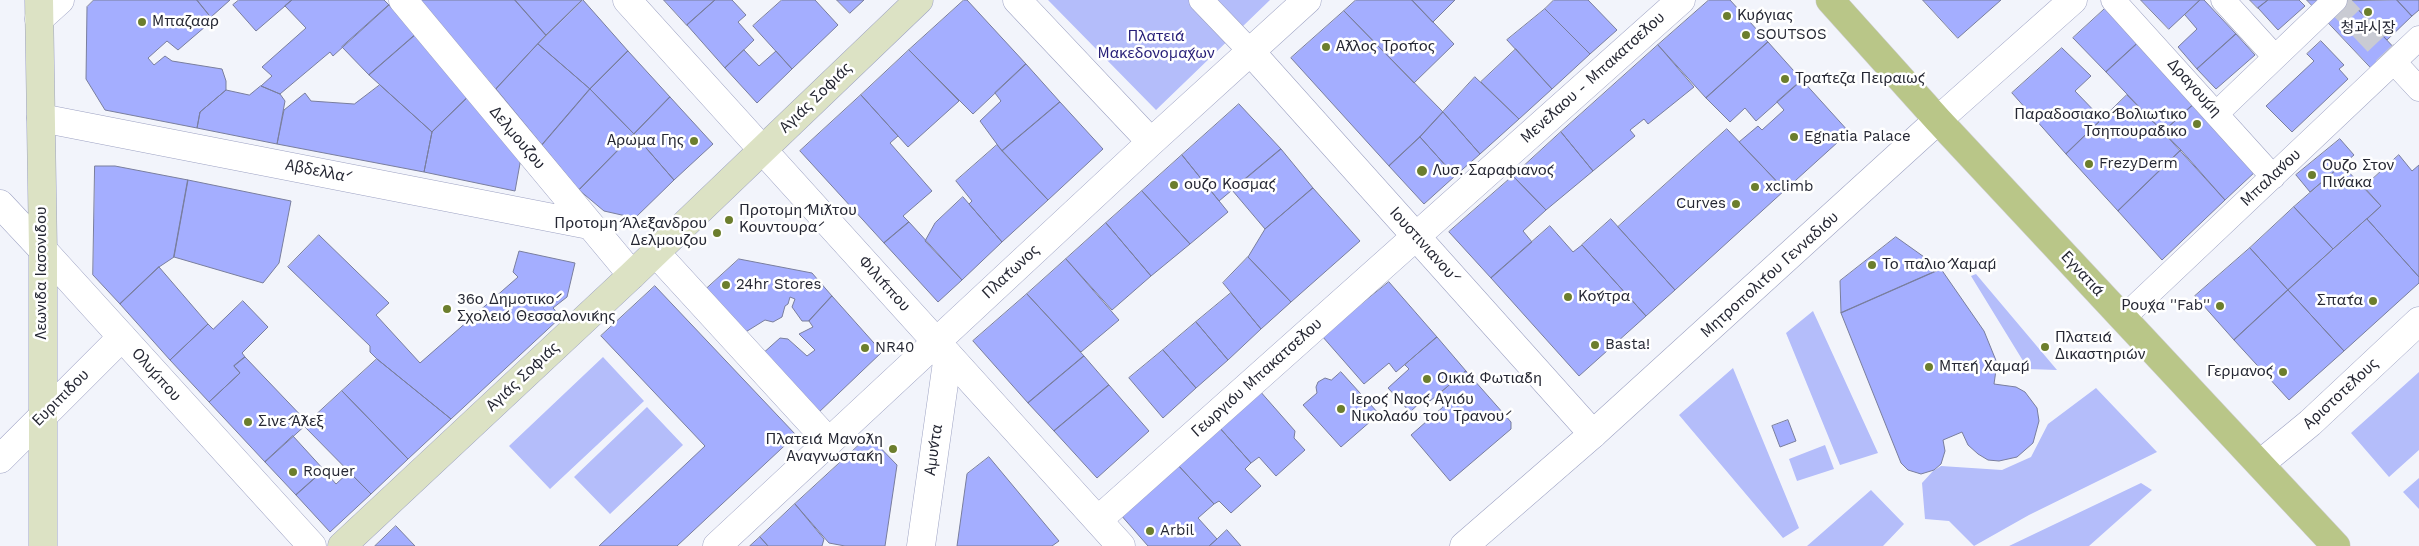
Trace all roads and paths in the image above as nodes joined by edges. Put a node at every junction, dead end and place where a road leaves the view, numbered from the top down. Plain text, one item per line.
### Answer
1 (60, 0) edge
2 (403, 0) edge
3 (627, 0) edge
4 (919, 0) edge
5 (1017, 0) edge
6 (1201, 0) edge
7 (1307, 0) edge
8 (1681, 0) edge
9 (1830, 0) edge
10 (2073, 0) edge
11 (2113, 0) edge
12 (2223, 0) edge
13 (2335, 0) edge
14 (39, 10) edge
15 (2419, 38) edge
16 (1250, 51) junction
17 (2275, 57) junction
18 (2394, 62) junction
19 (2419, 88) edge
20 (2217, 113) junction
21 (41, 118) junction
22 (1938, 120) junction
23 (1150, 142) junction
24 (763, 150) junction
25 (2273, 177) junction
26 (0, 204) edge
27 (589, 225) junction
28 (1416, 236) junction
29 (43, 250) junction
30 (655, 252) junction
31 (632, 275) junction
32 (2123, 318) junction
33 (2419, 321) edge
34 (122, 337) junction
35 (943, 348) junction
36 (44, 415) junction
37 (1593, 434) junction
38 (829, 442) junction
39 (0, 459) edge
40 (2260, 464) junction
41 (1098, 520) junction
42 (43, 546) edge
43 (312, 546) edge
44 (342, 546) edge
45 (717, 546) edge
46 (921, 546) edge
47 (1121, 546) edge
48 (1464, 546) edge
49 (2336, 546) edge

1 - 14 street
2 - 27 street, Δελμούζου
3 - 24 street, Φιλίππου
4 - 24 main road, Αγίας Σοφίας
5 - 23 street
6 - 16 street
7 - 16 street, Πλάτωνος
8 - 28 street, Μενέλαου - Μπακατσέλου
9 - 22 main road, Εγνατία
10 - 22 street, Μητροπολίτου Γενναδίου
11 - 20 street, Δραγούμη
12 - 17 street
13 - 17 street
14 - 21 main road, Λεωνίδα Ιασονίδου
15 - 18 street, Μπαλάνου
16 - 23 street, Πλάτωνος
16 - 28 street, Ιουστινιανού
17 - 20 street
18 - 19 street
18 - 25 street, Μπαλάνου
20 - 25 street, Δραγούμη
21 - 27 street, Αβδελλά
21 - 29 main road, Λεωνίδα Ιασονίδου
22 - 32 main road, Εγνατία
22 - 37 street, Μητροπολίτου Γενναδίου
23 - 35 street, Πλάτωνος
24 - 30 main road, Αγίας Σοφίας
24 - 35 street, Φιλίππου
25 - 32 street, Μπαλάνου
26 - 29 street, Ολύμπου
27 - 31 street, Δελμούζου
28 - 37 street, Ιουστινιανού
28 - 41 street, Γεωργίου Μπακατσέλου
29 - 34 street, Ολύμπου
29 - 36 main road, Λεωνίδα Ιασονίδου
30 - 31 main road, Αγίας Σοφίας
30 - 38 street
31 - 44 main road, Αγίας Σοφίας
32 - 40 main road, Εγνατία
33 - 40 street, Αριστοτέλους
34 - 36 street, Ευριπίδου
34 - 43 street, Ολύμπου
35 - 38 street, Πλάτωνος
35 - 41 street, Φιλίππου
35 - 46 street, Αμύντα
36 - 39 street, Ευριπίδου
36 - 42 main road, Λεωνίδα Ιασονίδου
37 - 48 street, Μητροπολίτου Γενναδίου
38 - 45 street, Πλάτωνος
40 - 49 main road, Εγνατία
41 - 47 street, Φιλίππου

